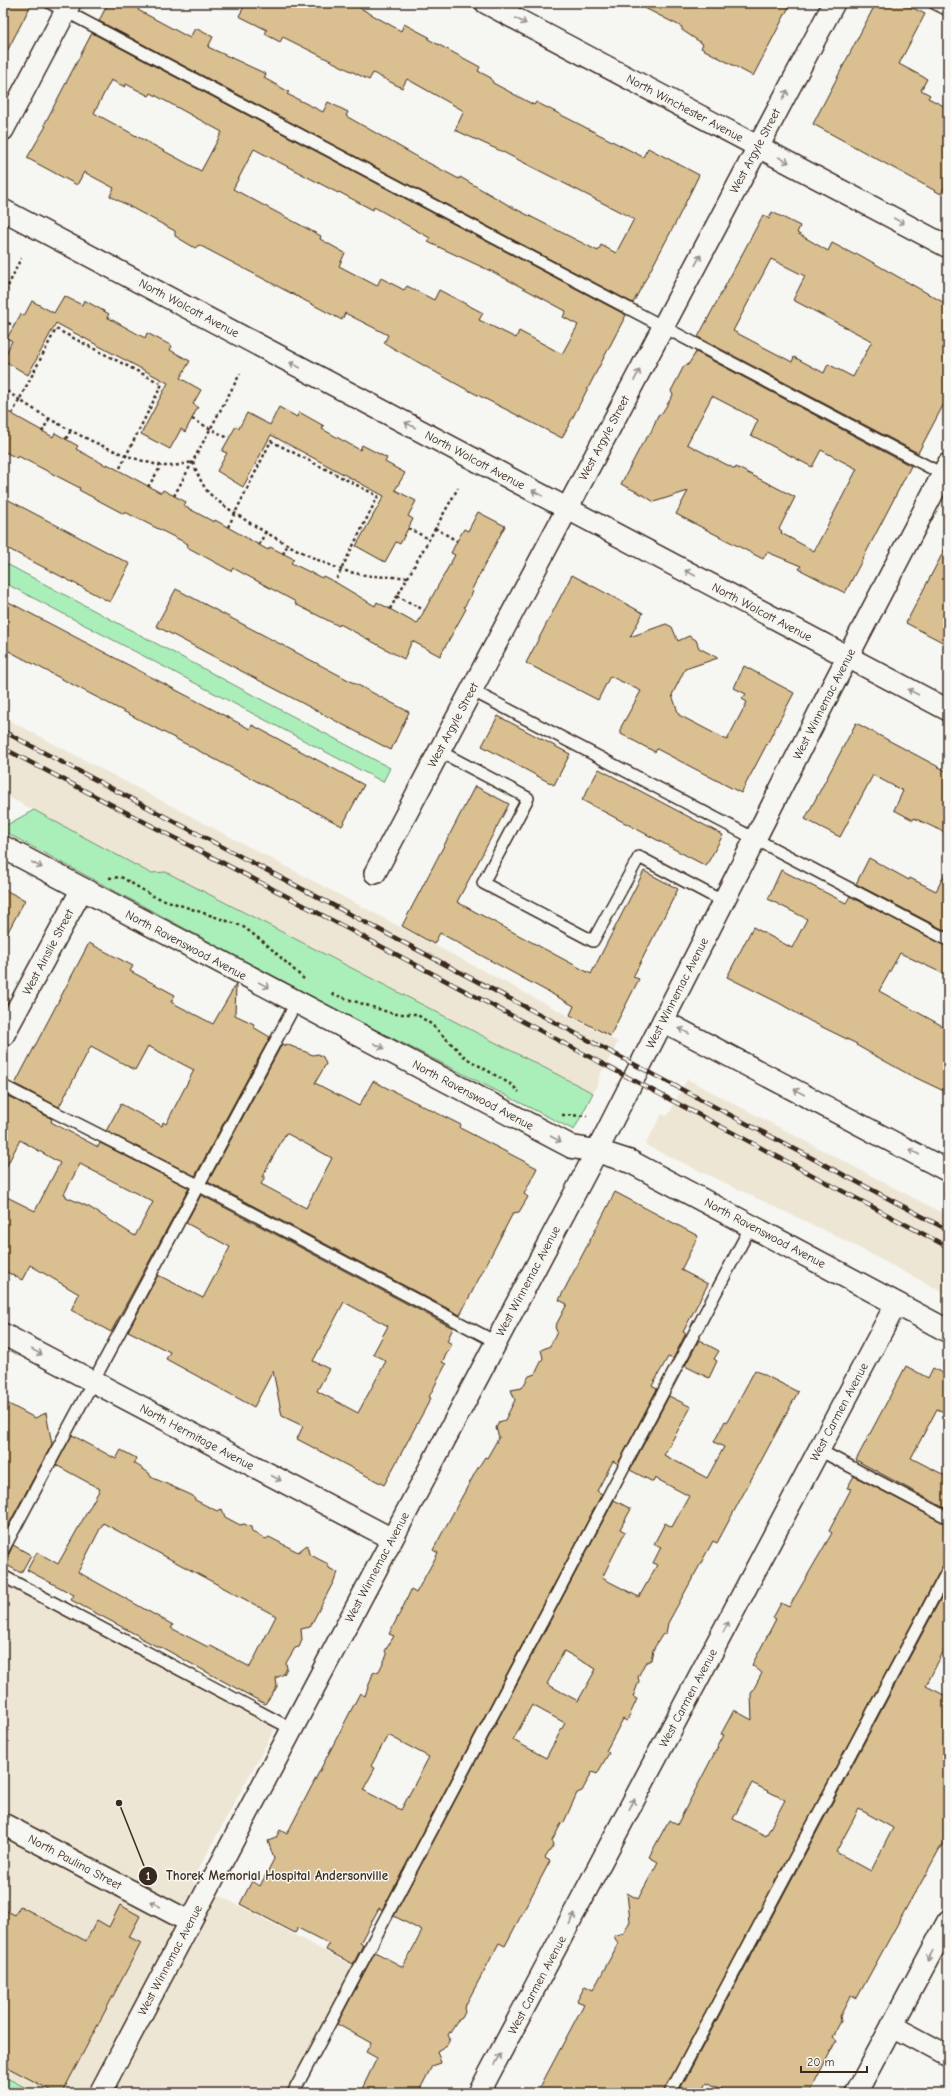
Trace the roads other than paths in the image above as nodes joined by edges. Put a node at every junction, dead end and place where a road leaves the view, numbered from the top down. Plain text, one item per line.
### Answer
1 (486, 3) edge
2 (834, 3) edge
3 (934, 3) edge
4 (62, 6) edge
5 (948, 10) edge
6 (3, 130) edge
7 (758, 146) junction
8 (3, 210) edge
9 (948, 247) edge
10 (663, 326) junction
11 (946, 472) edge
12 (567, 508) junction
13 (848, 657) junction
14 (471, 690) junction
15 (948, 710) edge
16 (440, 751) junction
17 (756, 838) junction
18 (3, 847) edge
19 (375, 873) dead end
20 (88, 892) junction
21 (724, 902) junction
22 (948, 940) edge
23 (296, 1003) junction
24 (663, 1021) junction
25 (3, 1036) edge
26 (3, 1086) edge
27 (597, 1151) junction
28 (948, 1171) edge
29 (198, 1185) junction
30 (751, 1226) junction
31 (896, 1304) junction
32 (948, 1331) edge
33 (3, 1334) edge
34 (496, 1342) junction
35 (93, 1382) junction
36 (819, 1450) junction
37 (948, 1518) edge
38 (392, 1539) junction
39 (3, 1550) edge
40 (948, 1570) edge
41 (3, 1576) edge
42 (292, 1728) junction
43 (3, 1824) edge
44 (190, 1922) junction
45 (948, 1922) edge
46 (892, 2026) junction
47 (948, 2056) edge
48 (100, 2093) edge
49 (293, 2093) edge
50 (479, 2093) edge
51 (670, 2093) edge
52 (856, 2093) edge

1 -> 7 street, North Winchester Avenue
7 -> 2 street, West Argyle Street
3 - 5 lane
4 - 6 street
4 - 10 lane
7 -> 9 street, North Winchester Avenue
10 -> 7 street, West Argyle Street
12 -> 8 street, North Wolcott Avenue
10 - 11 lane
12 -> 10 street, West Argyle Street
11 - 13 street, West Winnemac Avenue
13 -> 12 street, North Wolcott Avenue
12 - 14 street, West Argyle Street
15 -> 13 street, North Wolcott Avenue
13 - 17 street, West Winnemac Avenue
14 - 16 street, West Argyle Street
14 - 17 lane
16 - 19 street, West Argyle Street
16 - 21 lane
17 - 21 street, West Winnemac Avenue
17 - 22 lane
18 -> 20 street, North Ravenswood Avenue
20 -> 23 street, North Ravenswood Avenue
20 - 25 street, West Ainslie Street
21 - 24 street, West Winnemac Avenue
23 -> 27 street, North Ravenswood Avenue
23 - 29 lane
24 - 27 street, West Winnemac Avenue
28 -> 24 street
26 - 29 lane
27 - 30 street, North Ravenswood Avenue
27 - 34 street, West Winnemac Avenue
29 - 34 lane
29 - 35 lane
30 - 31 street, North Ravenswood Avenue
30 - 49 lane
31 - 32 street, North Ravenswood Avenue
31 - 36 street, West Carmen Avenue
33 -> 35 street, North Hermitage Avenue
34 - 38 street, West Winnemac Avenue
35 -> 38 street, North Hermitage Avenue
35 - 39 lane
36 - 37 lane
50 -> 36 street, West Carmen Avenue
38 - 42 street, West Winnemac Avenue
40 - 51 lane
41 - 42 lane
42 - 44 street, West Winnemac Avenue
44 -> 43 street, North Paulina Street
44 - 48 street, West Winnemac Avenue
45 -> 46 street
46 - 47 street
46 - 52 street

